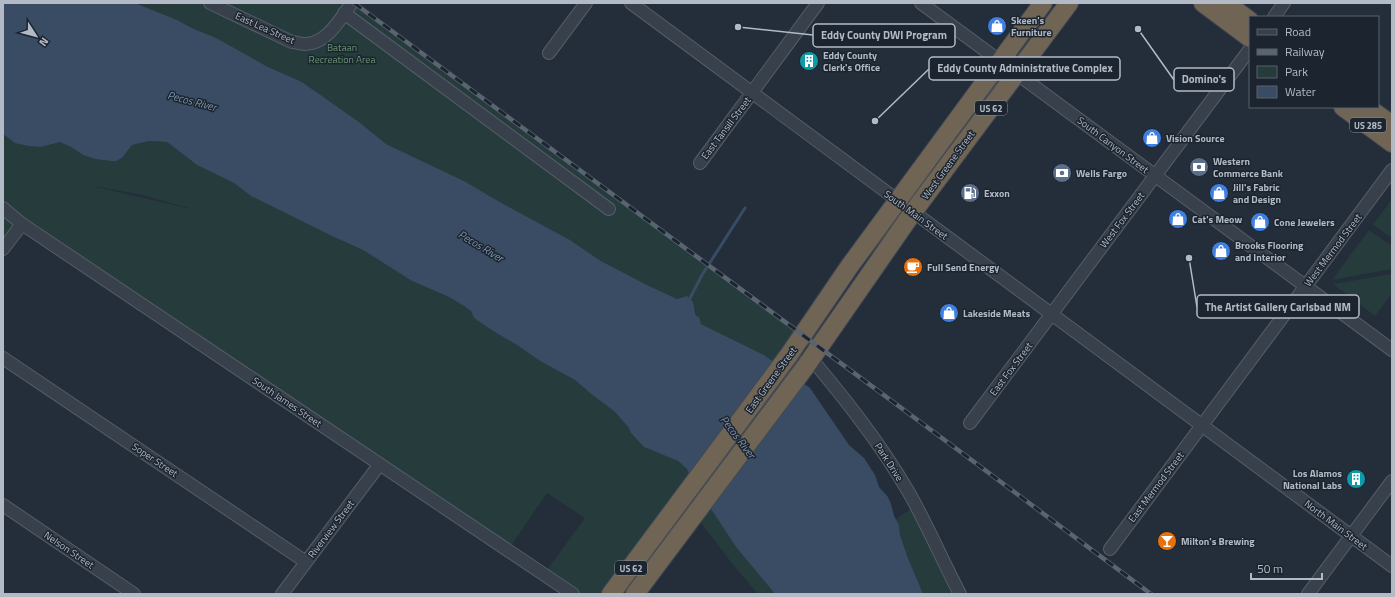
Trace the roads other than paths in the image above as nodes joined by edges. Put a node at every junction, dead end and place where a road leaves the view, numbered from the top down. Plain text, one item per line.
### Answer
1 (210, 3) edge
2 (352, 3) edge
3 (586, 3) edge
4 (631, 3) edge
5 (818, 3) edge
6 (922, 3) edge
7 (1043, 3) edge
8 (1069, 3) edge
9 (1203, 3) edge
10 (1226, 3) edge
11 (1284, 3) edge
12 (344, 13) junction
13 (1275, 16) edge
14 (1249, 20) edge
15 (1249, 37) edge
16 (1249, 50) edge
17 (548, 53) dead end
18 (1000, 61) junction
19 (1017, 74) junction
20 (753, 93) junction
21 (1344, 108) edge
22 (1368, 108) edge
23 (1392, 125) edge
24 (1392, 143) edge
25 (700, 163) dead end
26 (1392, 170) edge
27 (1154, 176) junction
28 (897, 201) junction
29 (3, 208) edge
30 (609, 209) dead end
31 (913, 212) junction
32 (22, 224) junction
33 (3, 249) edge
34 (1306, 286) junction
35 (1052, 314) junction
36 (798, 343) junction
37 (1392, 350) edge
38 (3, 358) edge
39 (807, 365) junction
40 (970, 424) dead end
41 (1202, 426) junction
42 (380, 464) junction
43 (1392, 482) edge
44 (3, 505) edge
45 (1351, 536) junction
46 (1110, 549) dead end
47 (306, 562) junction
48 (1392, 566) edge
49 (134, 594) edge
50 (282, 594) edge
51 (573, 594) edge
52 (611, 594) edge
53 (635, 594) edge
54 (960, 594) edge
55 (1308, 594) edge

1 - 12 street, East Lea Street
2 - 12 street, East Lea Street
3 - 17 street
4 - 20 street, South Main Street
5 - 20 street, East Tansill Street
6 - 18 street, South Canyon Street
7 - 18 highway, West Greene Street / US 62
8 - 19 highway, West Greene Street / US 62
9 - 15 highway
10 - 14 highway
11 - 13 street
12 - 30 street
16 - 27 street, West Fox Street
18 - 19 street, South Canyon Street
18 - 28 highway, West Greene Street / US 62
19 - 27 street, South Canyon Street
19 - 31 highway, West Greene Street / US 62
20 - 25 street, East Tansill Street
20 - 28 street, South Main Street
21 - 24 highway, US 285
22 - 23 highway, US 285
26 - 34 street, West Mermod Street
27 - 34 street, South Canyon Street
27 - 35 street, West Fox Street
28 - 31 street, South Main Street
28 - 36 highway, East Greene Street / US 62
29 - 32 street, South James Street
31 - 35 street, South Main Street
31 - 39 highway, East Greene Street / US 62
32 - 33 street
32 - 42 street, South James Street
34 - 37 street, South Canyon Street
34 - 41 street, West Mermod Street
35 - 40 street, East Fox Street
35 - 41 street, South Main Street
36 - 39 street, Park Drive
36 - 52 highway, East Greene Street / US 62
38 - 47 street, Soper Street
39 - 53 highway, East Greene Street / US 62
39 - 54 street, Park Drive
41 - 45 street, North Main Street
41 - 46 street, East Mermod Street
42 - 47 street, Riverview Street
42 - 51 street, South James Street
43 - 45 street
44 - 49 street, Nelson Street
45 - 48 street, North Main Street
45 - 55 street
47 - 50 street, Riverview Street

